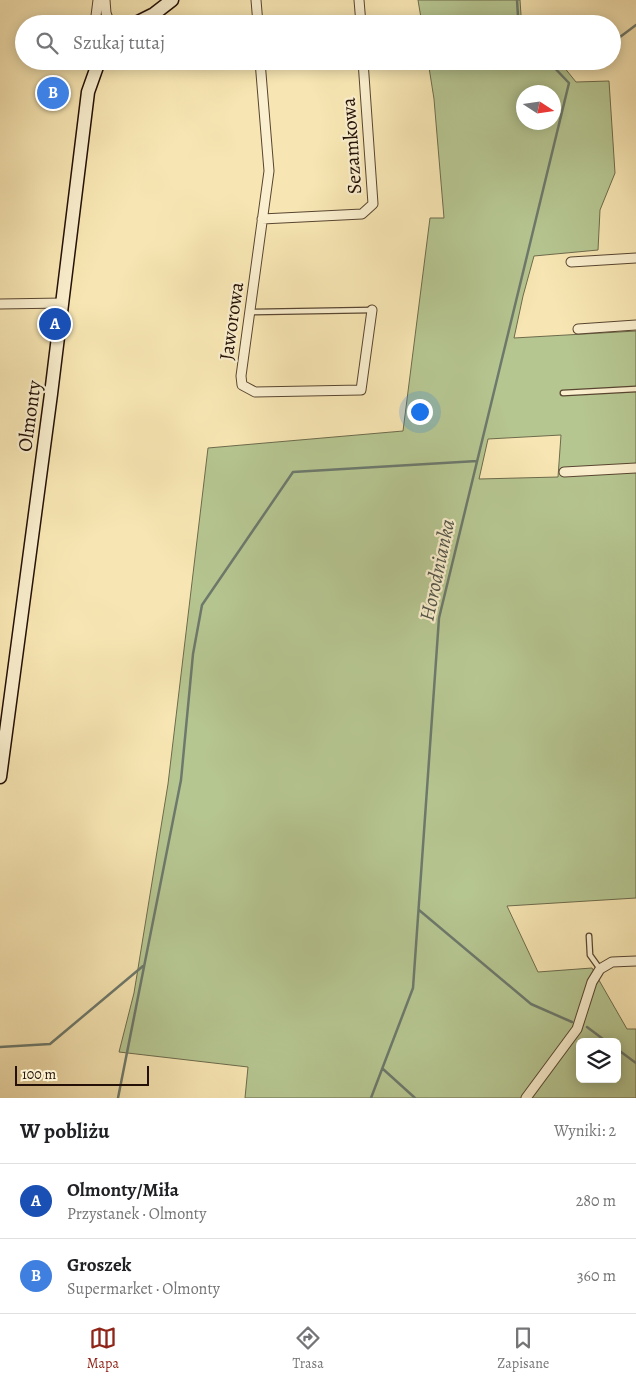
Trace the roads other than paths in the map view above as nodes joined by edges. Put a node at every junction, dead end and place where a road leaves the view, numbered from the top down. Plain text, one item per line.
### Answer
1 (98, 0) edge
2 (105, 0) edge
3 (172, 0) edge
4 (256, 0) edge
5 (359, 0) edge
6 (96, 15) edge
7 (107, 15) edge
8 (155, 15) edge
9 (257, 15) edge
10 (360, 15) edge
11 (89, 70) edge
12 (96, 70) edge
13 (261, 70) edge
14 (364, 70) edge
15 (88, 92) junction
16 (262, 219) junction
17 (636, 258) edge
18 (571, 262) dead end
19 (63, 303) junction
20 (0, 304) edge
21 (372, 310) joint
22 (250, 312) junction
23 (636, 325) edge
24 (578, 329) dead end
25 (636, 389) edge
26 (563, 393) dead end
27 (636, 468) edge
28 (564, 472) dead end
29 (0, 778) edge
30 (589, 936) dead end
31 (636, 961) edge
32 (600, 969) junction
33 (526, 1098) edge

1 - 6 street
2 - 7 street
3 - 8 street
4 - 9 street
5 - 10 street
11 - 15 street
12 - 15 street, Olmonty
13 - 16 street, Jaworowa
14 - 16 street, Sezamkowa
15 - 19 street, Olmonty
16 - 22 street, Jaworowa
17 - 18 street
19 - 20 street
19 - 29 street, Olmonty
21 - 22 lane
21 - 22 street, Jaworowa
23 - 24 street
25 - 26 lane
27 - 28 street
30 - 32 lane
31 - 32 street
32 - 33 street

